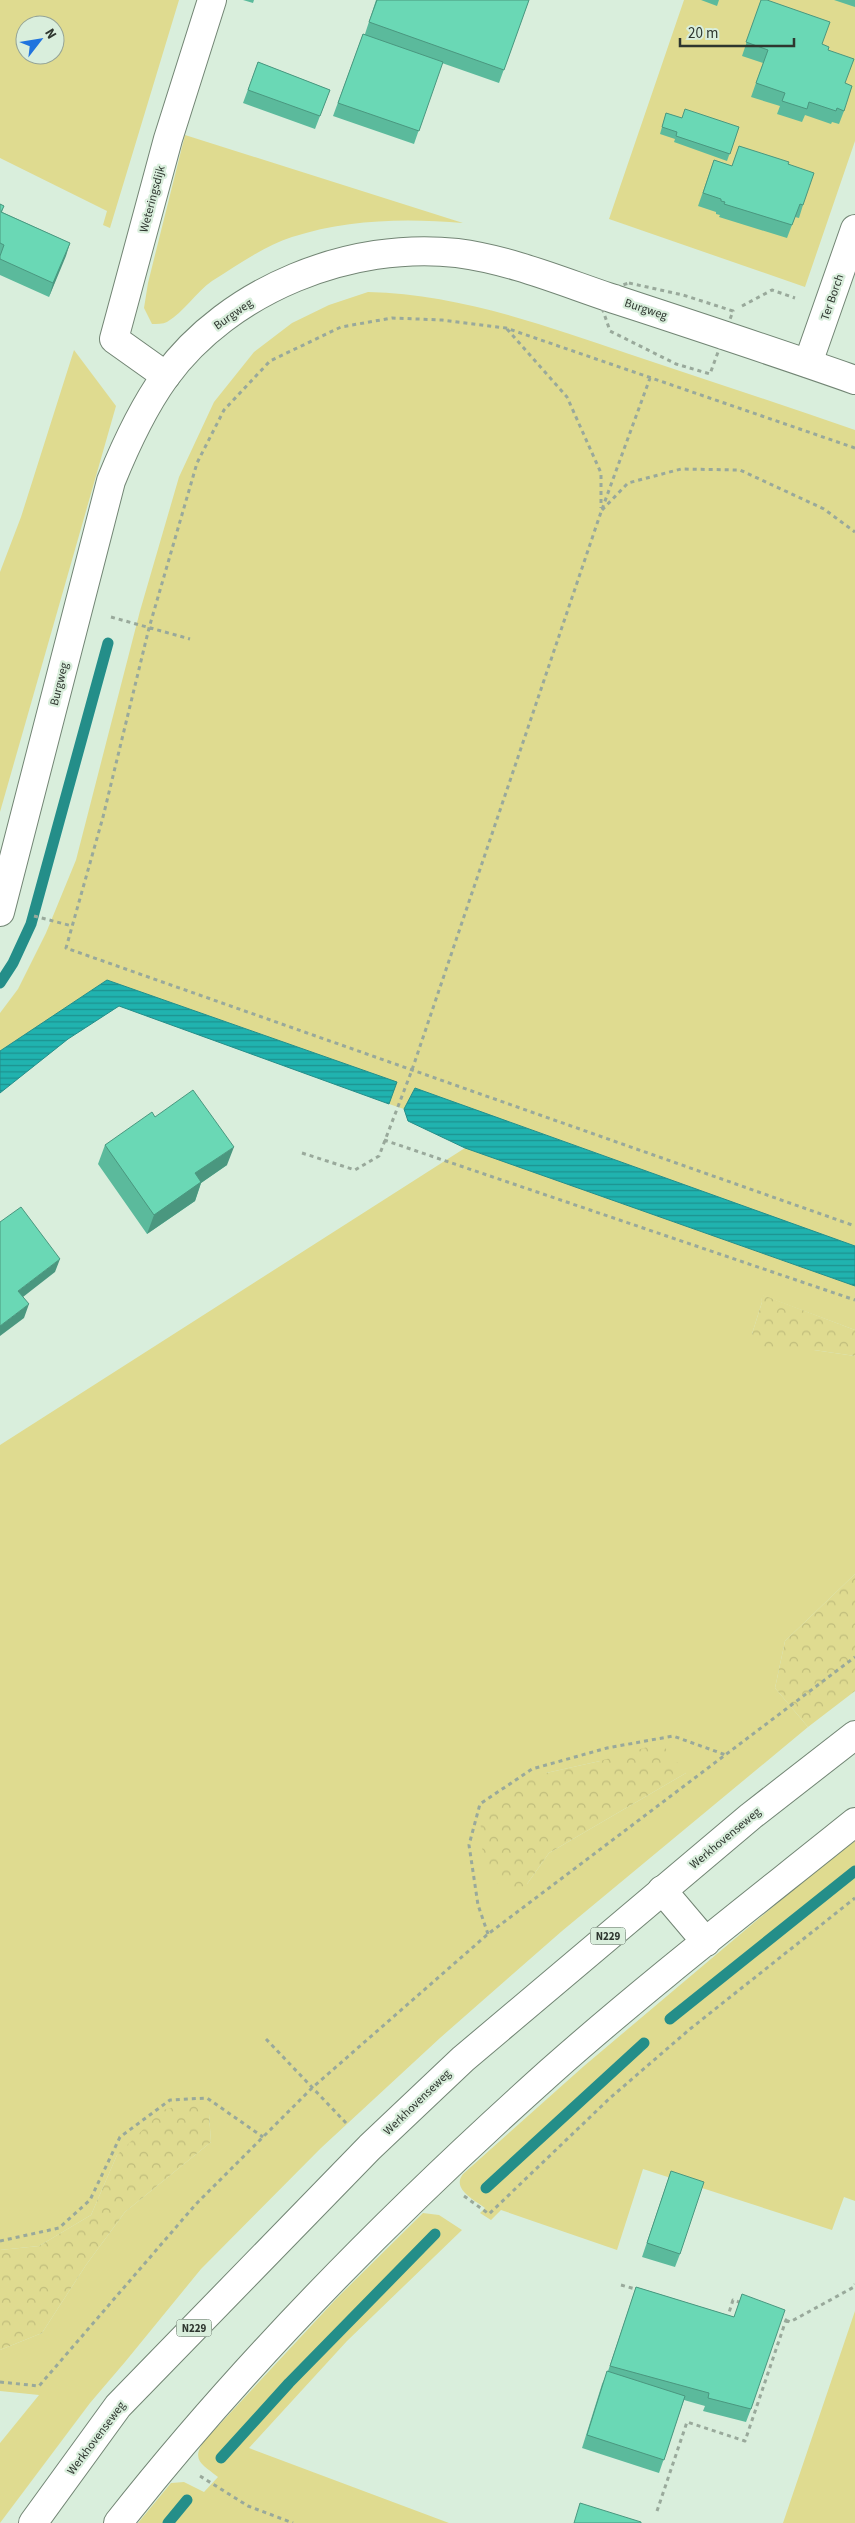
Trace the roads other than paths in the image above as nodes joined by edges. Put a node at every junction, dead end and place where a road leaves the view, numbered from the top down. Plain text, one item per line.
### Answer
1 (212, 0) edge
2 (855, 229) edge
3 (808, 363) junction
4 (166, 376) junction
5 (855, 380) edge
6 (0, 912) edge
7 (855, 1735) edge
8 (855, 1822) edge
9 (662, 1890) junction
10 (706, 1942) junction
11 (32, 2523) edge
12 (118, 2523) edge

1 - 4 main road, Weteringsdijk
2 - 3 main road, Ter Borch
3 - 4 main road, Burgweg
3 - 5 main road, Burgweg
4 - 6 main road, Burgweg
7 - 9 main road, Werkhovenseweg / N229
8 - 10 main road
9 - 10 main road
9 - 11 main road, Werkhovenseweg / N229
10 - 12 main road

